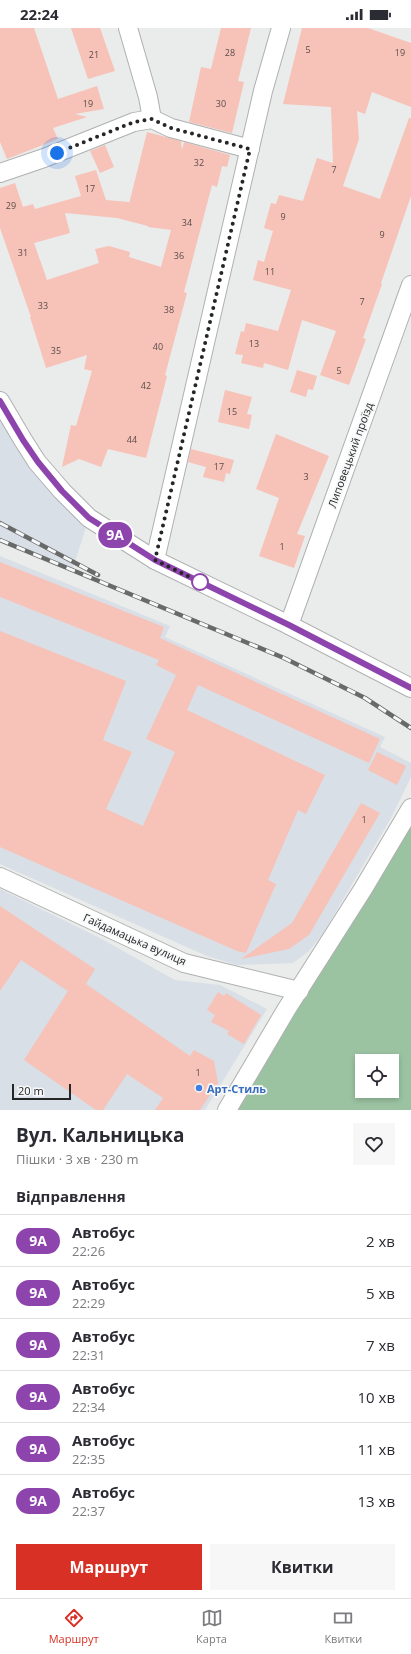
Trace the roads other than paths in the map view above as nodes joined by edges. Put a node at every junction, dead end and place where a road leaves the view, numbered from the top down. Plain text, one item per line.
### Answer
1 (128, 28) edge
2 (281, 28) edge
3 (152, 119) junction
4 (250, 149) junction
5 (0, 173) edge
6 (411, 285) edge
7 (0, 401) edge
8 (155, 560) junction
9 (289, 625) junction
10 (411, 688) edge
11 (411, 808) edge
12 (0, 877) edge
13 (298, 991) junction
14 (227, 1110) edge

1 - 3 street
2 - 4 street
3 - 4 street
3 - 5 street
4 - 8 street
6 - 9 street, Липовецький проїзд
7 - 8 street
8 - 9 street
9 - 10 street
11 - 13 street
12 - 13 street, Гайдамацька вулиця
13 - 14 street

